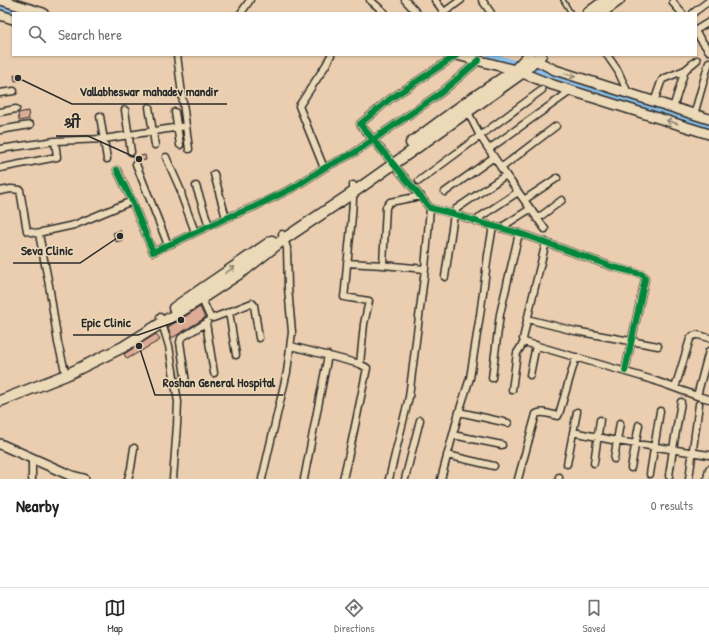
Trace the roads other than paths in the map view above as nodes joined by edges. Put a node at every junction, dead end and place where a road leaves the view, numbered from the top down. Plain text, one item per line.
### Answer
1 (1, 0) edge
2 (250, 0) edge
3 (370, 0) edge
4 (405, 0) edge
5 (435, 0) edge
6 (461, 0) edge
7 (482, 0) edge
8 (563, 0) edge
9 (606, 0) edge
10 (619, 0) edge
11 (673, 0) edge
12 (709, 1) edge
13 (40, 12) edge
14 (242, 12) edge
15 (384, 12) edge
16 (415, 12) edge
17 (443, 12) edge
18 (490, 12) edge
19 (570, 12) edge
20 (589, 12) edge
21 (602, 12) edge
22 (681, 12) edge
23 (693, 12) edge
24 (0, 14) edge
25 (12, 19) edge
26 (709, 22) edge
27 (697, 31) edge
28 (697, 33) edge
29 (709, 51) edge
30 (177, 56) edge
31 (330, 56) edge
32 (455, 56) edge
33 (461, 56) edge
34 (608, 56) edge
35 (529, 57) edge
36 (479, 60) junction
37 (697, 60) dead end
38 (709, 62) edge
39 (685, 70) junction
40 (518, 71) junction
41 (542, 90) dead end
42 (572, 90) junction
43 (14, 91) dead end
44 (0, 93) edge
45 (628, 93) junction
46 (654, 102) junction
47 (149, 107) dead end
48 (466, 108) junction
49 (673, 108) junction
50 (16, 109) dead end
51 (126, 110) dead end
52 (0, 112) edge
53 (175, 112) dead end
54 (694, 114) junction
55 (100, 116) dead end
56 (709, 119) edge
57 (30, 125) dead end
58 (186, 126) junction
59 (556, 126) dead end
60 (178, 127) junction
61 (0, 130) edge
62 (152, 131) junction
63 (709, 134) edge
64 (129, 135) junction
65 (480, 136) junction
66 (104, 139) junction
67 (374, 140) junction
68 (55, 141) junction
69 (180, 145) dead end
70 (155, 146) dead end
71 (0, 149) edge
72 (189, 149) dead end
73 (489, 149) junction
74 (131, 152) dead end
75 (166, 157) dead end
76 (494, 157) junction
77 (107, 159) dead end
78 (391, 161) junction
79 (136, 164) dead end
80 (0, 168) edge
81 (324, 168) junction
82 (501, 168) junction
83 (116, 170) dead end
84 (214, 174) dead end
85 (506, 175) junction
86 (557, 178) dead end
87 (419, 182) dead end
88 (196, 186) dead end
89 (354, 188) junction
90 (0, 191) edge
91 (445, 192) dead end
92 (518, 192) junction
93 (421, 196) junction
94 (524, 200) junction
95 (562, 200) dead end
96 (132, 201) junction
97 (430, 208) junction
98 (530, 209) junction
99 (455, 212) junction
100 (480, 217) dead end
101 (226, 218) junction
102 (538, 219) junction
103 (505, 225) dead end
104 (209, 226) junction
105 (494, 226) junction
106 (545, 229) dead end
107 (195, 232) junction
108 (519, 233) junction
109 (39, 234) junction
110 (283, 237) junction
111 (546, 242) junction
112 (168, 244) junction
113 (347, 263) junction
114 (383, 265) junction
115 (425, 269) junction
116 (445, 277) dead end
117 (200, 295) junction
118 (228, 312) junction
119 (210, 317) junction
120 (161, 320) junction
121 (528, 320) junction
122 (206, 323) junction
123 (259, 338) dead end
124 (709, 338) edge
125 (524, 342) junction
126 (632, 342) junction
127 (536, 345) junction
128 (291, 346) junction
129 (658, 346) dead end
130 (709, 351) edge
131 (236, 355) dead end
132 (328, 355) junction
133 (576, 357) junction
134 (360, 364) junction
135 (625, 371) junction
136 (65, 372) junction
137 (214, 373) dead end
138 (530, 375) dead end
139 (492, 378) dead end
140 (186, 383) dead end
141 (675, 388) junction
142 (512, 390) dead end
143 (0, 395) edge
144 (697, 396) junction
145 (709, 399) edge
146 (0, 401) edge
147 (681, 402) dead end
148 (699, 404) dead end
149 (660, 411) dead end
150 (459, 412) junction
151 (577, 412) dead end
152 (420, 420) dead end
153 (600, 420) dead end
154 (508, 423) dead end
155 (620, 423) dead end
156 (639, 425) dead end
157 (573, 432) junction
158 (453, 435) junction
159 (597, 438) junction
160 (617, 441) junction
161 (0, 444) edge
162 (635, 444) junction
163 (502, 445) dead end
164 (655, 446) junction
165 (134, 448) dead end
166 (673, 449) junction
167 (693, 452) junction
168 (709, 455) edge
169 (447, 456) junction
170 (32, 458) junction
171 (614, 459) dead end
172 (594, 463) dead end
173 (567, 464) dead end
174 (494, 466) dead end
175 (630, 468) dead end
176 (709, 469) edge
177 (650, 474) dead end
178 (669, 476) dead end
179 (32, 479) edge
180 (84, 479) edge
181 (128, 479) edge
182 (173, 479) edge
183 (262, 479) edge
184 (304, 479) edge
185 (343, 479) edge
186 (389, 479) edge
187 (405, 479) edge
188 (441, 479) edge
189 (518, 479) edge
190 (689, 479) edge
191 (707, 479) edge

1 - 13 street
2 - 14 street
3 - 15 street
4 - 16 street
5 - 17 street
6 - 17 street
7 - 18 street
8 - 19 lane
9 - 20 main road
10 - 21 main road
11 - 22 street
12 - 23 street
24 - 25 street
26 - 27 street
28 - 29 street
30 - 58 street
31 - 81 street
32 - 67 street
33 - 36 street
34 - 45 street
35 - 40 main road
35 -> 45 street
36 - 40 street
36 - 67 street
37 - 39 street
38 - 54 street
39 - 46 street
39 - 49 street
40 - 42 street
40 - 48 main road
41 - 65 street
63 -> 42 street
42 - 73 street
43 - 44 street
45 - 46 street
46 - 49 street
47 - 62 street
48 - 65 street
48 - 78 main road
49 - 54 street
50 - 52 street
51 - 64 street
53 - 60 street
54 - 56 street
55 - 66 street
57 - 61 street
58 - 60 street
58 - 72 street
59 - 82 street
60 - 62 street
60 - 69 street
62 - 64 street
62 - 70 street
64 - 66 street
64 - 74 street
65 - 73 street
65 - 87 street
66 - 68 street
66 - 77 street
67 - 78 street
67 - 81 street
68 - 71 street
68 - 80 street
73 - 76 street
75 - 107 street
76 - 82 street
76 - 91 street
78 - 89 main road
78 - 93 street
79 - 112 street
81 - 101 street
82 - 85 street
83 - 96 street
84 - 101 street
85 - 92 street
85 - 99 street
86 - 94 street
88 - 104 street
89 - 110 main road
89 - 113 street
90 - 109 street
92 - 94 street
92 - 100 street
93 - 97 street
93 - 114 street
94 - 98 street
95 - 102 street
96 - 109 street
96 - 112 street
97 - 99 street
97 - 115 street
98 - 102 street
98 - 103 street
99 - 105 street
99 - 116 street
101 - 104 street
102 - 106 street
104 - 107 street
105 - 108 street
105 - 150 street
107 - 112 street
108 - 111 street
108 - 139 street
109 - 136 street
110 - 117 main road
110 - 128 street
111 - 121 street
111 - 126 street
113 - 114 street
113 - 134 street
114 - 115 street
115 - 186 street
117 - 119 street
117 - 120 main road
118 - 119 street
118 - 123 street
118 - 131 street
119 - 122 street
120 - 136 main road
120 - 182 street
121 - 125 street
121 - 126 street
122 - 137 street
122 - 140 street
124 - 141 street
125 - 127 street
125 - 142 street
126 - 129 street
126 - 135 street
127 - 133 street
127 - 138 street
128 - 132 street
128 - 183 street
130 - 144 street
132 - 134 street
132 - 184 street
133 - 135 street
133 - 189 street
134 - 185 street
135 - 141 street
136 - 143 main road
136 - 146 main road
141 - 144 street
144 - 145 street
147 - 166 street
148 - 167 street
149 - 164 street
150 - 154 street
150 - 158 street
151 - 157 street
152 - 187 street
153 - 159 street
155 - 160 street
156 - 162 street
157 - 159 street
157 - 173 street
158 - 163 street
158 - 169 street
159 - 160 street
159 - 172 street
160 - 162 street
160 - 171 street
161 - 170 street
162 - 164 street
162 - 175 street
164 - 166 street
164 - 177 street
165 - 181 street
166 - 167 street
166 - 178 street
167 - 168 street
167 - 190 street
169 - 174 street
169 - 188 street
170 - 179 street
170 - 180 street
176 - 191 street

